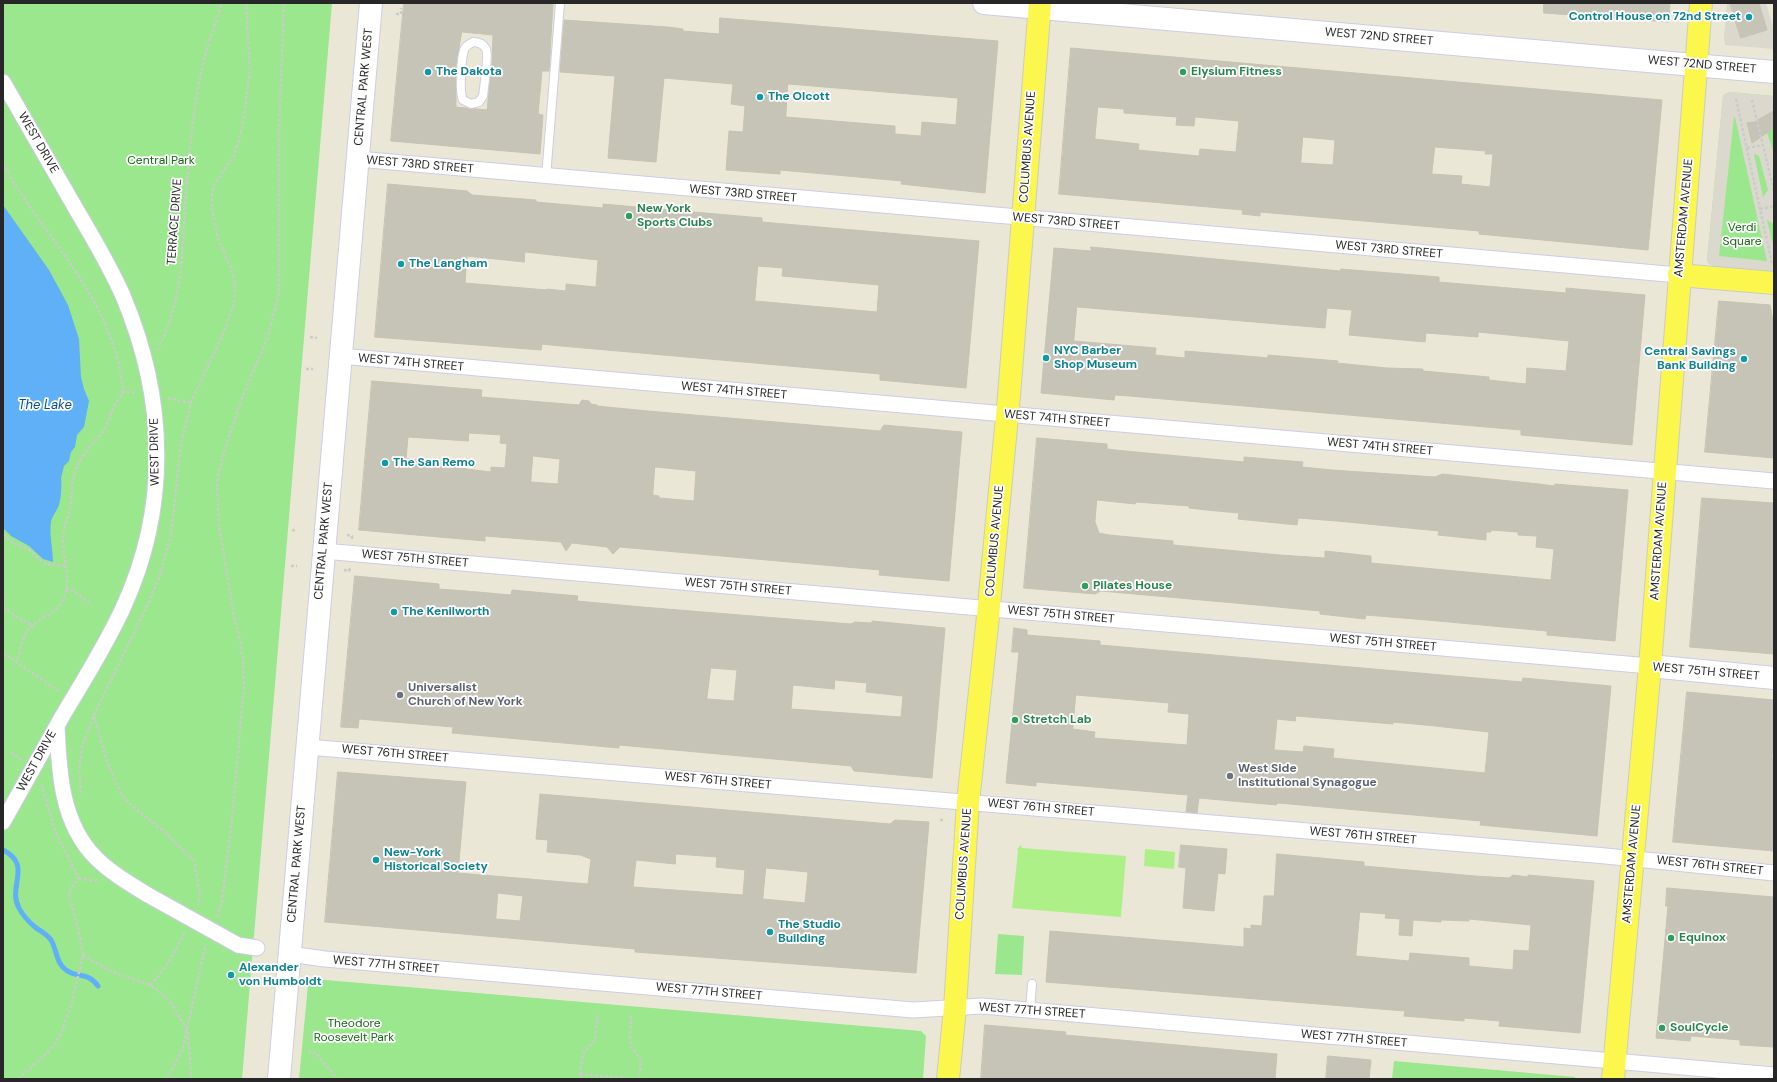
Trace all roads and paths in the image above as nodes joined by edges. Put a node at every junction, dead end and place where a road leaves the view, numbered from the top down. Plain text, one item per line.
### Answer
1 (222, 3) edge
2 (248, 3) edge
3 (284, 3) edge
4 (371, 3) edge
5 (560, 3) edge
6 (984, 3) edge
7 (1701, 3) edge
8 (1039, 5) edge
9 (401, 8) dead end
10 (396, 14) dead end
11 (478, 33) dead end
12 (477, 42) junction
13 (1697, 65) junction
14 (1774, 72) edge
15 (3, 82) edge
16 (1736, 99) dead end
17 (1752, 100) dead end
18 (1763, 145) junction
19 (1747, 148) junction
20 (358, 159) junction
21 (3, 163) edge
22 (546, 177) junction
23 (1774, 191) edge
24 (1774, 206) edge
25 (1760, 209) junction
26 (1023, 218) junction
27 (1773, 274) edge
28 (1679, 275) junction
29 (310, 337) dead end
30 (317, 338) dead end
31 (340, 356) junction
32 (148, 368) junction
33 (306, 369) dead end
34 (313, 369) dead end
35 (122, 392) junction
36 (138, 394) dead end
37 (168, 398) dead end
38 (191, 403) junction
39 (1007, 415) junction
40 (1664, 471) junction
41 (1774, 481) edge
42 (292, 530) dead end
43 (297, 531) dead end
44 (3, 534) edge
45 (347, 535) dead end
46 (352, 536) dead end
47 (323, 551) junction
48 (64, 566) junction
49 (291, 566) dead end
50 (297, 566) dead end
51 (344, 570) dead end
52 (349, 571) dead end
53 (66, 589) junction
54 (92, 605) dead end
55 (3, 607) edge
56 (989, 609) junction
57 (33, 625) junction
58 (3, 653) edge
59 (17, 661) junction
60 (1650, 666) junction
61 (1774, 678) edge
62 (61, 693) dead end
63 (94, 715) junction
64 (57, 726) junction
65 (307, 747) junction
66 (11, 752) dead end
67 (23, 761) dead end
68 (39, 779) dead end
69 (81, 796) dead end
70 (968, 802) junction
71 (3, 822) edge
72 (1633, 858) junction
73 (1774, 873) edge
74 (79, 879) junction
75 (100, 882) dead end
76 (195, 909) dead end
77 (216, 920) dead end
78 (186, 928) dead end
79 (208, 939) dead end
80 (257, 948) dead end
81 (83, 954) junction
82 (289, 954) junction
83 (1032, 984) dead end
84 (150, 985) junction
85 (955, 1008) junction
86 (1030, 1010) junction
87 (598, 1014) dead end
88 (631, 1016) dead end
89 (187, 1030) junction
90 (308, 1052) dead end
91 (1614, 1070) edge
92 (580, 1074) junction
93 (1774, 1075) edge
94 (609, 1078) edge
95 (18, 1079) edge
96 (167, 1079) edge
97 (191, 1079) edge
98 (279, 1079) edge
99 (337, 1079) edge
100 (580, 1079) edge
101 (632, 1079) edge
102 (639, 1079) edge
103 (948, 1079) edge

1 - 32 path, TERRACE DRIVE
2 - 38 path
3 - 77 path
4 - 20 main road, CENTRAL PARK WEST
5 - 22 lane
6 - 8 main road, WEST 72ND STREET
7 - 13 main road, AMSTERDAM AVENUE
8 - 13 main road, WEST 72ND STREET
8 - 26 main road, COLUMBUS AVENUE
9 - 10 path
11 - 12 lane
12 - 12 lane
13 - 14 main road, WEST 72ND STREET
13 - 28 main road, AMSTERDAM AVENUE
15 - 32 street, WEST DRIVE
16 - 19 path
17 - 18 path
18 - 19 path
18 - 23 path
19 - 25 path
20 - 22 street, WEST 73RD STREET
20 - 31 main road, CENTRAL PARK WEST
21 - 35 path
22 - 26 street, WEST 73RD STREET
24 - 25 path
25 - 27 path
26 - 28 street, WEST 73RD STREET
26 - 39 main road, COLUMBUS AVENUE
27 - 28 main road, WEST 73RD STREET
28 - 40 main road, AMSTERDAM AVENUE
29 - 30 path
31 - 39 street, WEST 74TH STREET
31 - 47 main road, CENTRAL PARK WEST
32 - 64 street, WEST DRIVE
33 - 34 path
35 - 36 path
35 - 48 path
37 - 38 path
38 - 63 path
39 - 40 street, WEST 74TH STREET
39 - 56 main road, COLUMBUS AVENUE
40 - 41 street, WEST 74TH STREET
40 - 60 main road, AMSTERDAM AVENUE
42 - 43 path
44 - 48 path
45 - 46 path
47 - 56 street, WEST 75TH STREET
47 - 65 main road, CENTRAL PARK WEST
48 - 53 path
49 - 50 path
51 - 52 path
53 - 54 path
53 - 57 path
55 - 57 path
56 - 60 street, WEST 75TH STREET
56 - 70 main road, COLUMBUS AVENUE
57 - 59 path
58 - 59 path
59 - 62 path
60 - 61 main road, WEST 75TH STREET
60 - 72 main road, AMSTERDAM AVENUE
63 - 69 path
63 - 76 path
64 - 71 street, WEST DRIVE
64 - 80 street, bridge
65 - 70 street, WEST 76TH STREET
65 - 82 main road, CENTRAL PARK WEST
66 - 67 path
68 - 74 path
70 - 72 street, WEST 76TH STREET
70 - 85 main road, COLUMBUS AVENUE
72 - 73 street, WEST 76TH STREET
72 - 91 main road, AMSTERDAM AVENUE
74 - 75 path
74 - 81 path
78 - 84 path
79 - 89 path
81 - 84 path
81 - 95 path
82 - 85 street, WEST 77TH STREET
82 - 98 main road, CENTRAL PARK WEST
83 - 86 lane
84 - 89 path
85 - 86 street, WEST 77TH STREET
85 - 103 main road, COLUMBUS AVENUE
86 - 91 street, WEST 77TH STREET
87 - 92 path
88 - 102 path
89 - 96 path
89 - 97 path
90 - 99 path
91 - 93 street, WEST 77TH STREET
92 - 94 path
92 - 100 path
94 - 101 path

